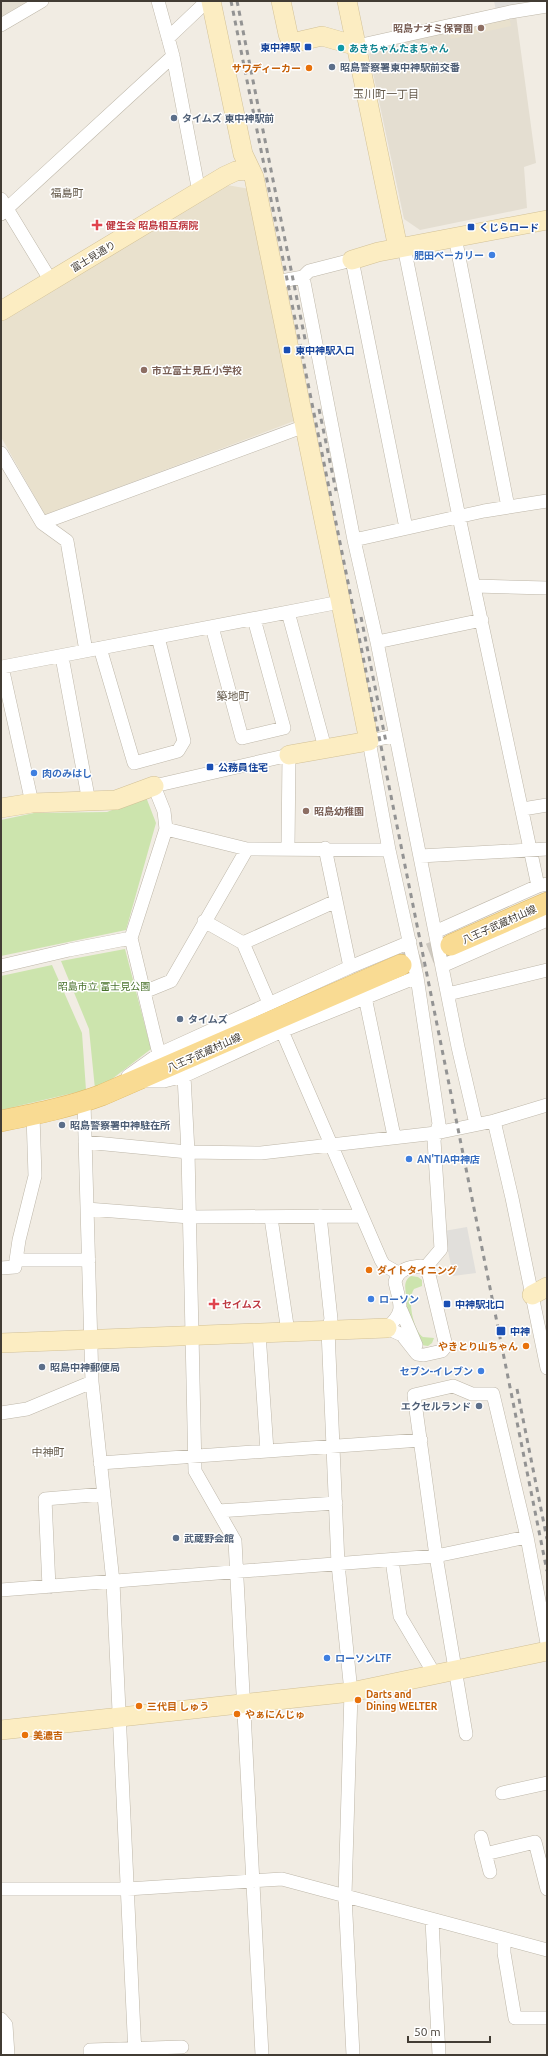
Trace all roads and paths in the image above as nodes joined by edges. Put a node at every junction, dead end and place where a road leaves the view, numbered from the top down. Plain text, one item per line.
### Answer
1 (42, 1) edge
2 (158, 1) edge
3 (207, 1) edge
4 (211, 1) edge
5 (281, 1) edge
6 (547, 6) edge
7 (349, 8) edge
8 (1, 25) edge
9 (322, 36) junction
10 (168, 38) junction
11 (357, 46) junction
12 (173, 56) junction
13 (249, 170) junction
14 (199, 192) junction
15 (3, 208) edge
16 (547, 220) edge
17 (455, 237) junction
18 (401, 248) junction
19 (352, 260) junction
20 (303, 277) junction
21 (51, 281) junction
22 (276, 282) junction
23 (1, 311) edge
24 (305, 426) junction
25 (1, 453) edge
26 (547, 501) edge
27 (508, 507) junction
28 (459, 517) junction
29 (42, 524) junction
30 (406, 528) junction
31 (354, 540) junction
32 (475, 586) junction
33 (547, 588) edge
34 (340, 602) junction
35 (288, 612) junction
36 (254, 619) junction
37 (482, 620) junction
38 (212, 627) junction
39 (158, 637) junction
40 (377, 642) junction
41 (100, 648) junction
42 (86, 651) junction
43 (62, 657) junction
44 (394, 736) junction
45 (369, 741) junction
46 (325, 748) junction
47 (289, 755) junction
48 (154, 786) junction
49 (89, 802) junction
50 (32, 804) junction
51 (547, 805) edge
52 (1, 808) edge
53 (522, 809) junction
54 (166, 829) junction
55 (288, 848) junction
56 (325, 848) junction
57 (247, 849) junction
58 (547, 849) edge
59 (389, 850) junction
60 (531, 850) junction
61 (420, 856) junction
62 (336, 901) junction
63 (545, 907) edge
64 (204, 921) junction
65 (435, 932) junction
66 (130, 938) junction
67 (410, 942) junction
68 (243, 943) junction
69 (451, 945) tunnel mouth
70 (1, 966) edge
71 (442, 966) junction
72 (350, 967) junction
73 (547, 970) edge
74 (409, 971) junction
75 (144, 992) junction
76 (448, 994) junction
77 (364, 996) junction
78 (269, 1003) junction
79 (282, 1031) junction
80 (159, 1054) junction
81 (184, 1076) junction
82 (137, 1080) junction
83 (93, 1098) junction
84 (547, 1105) edge
85 (32, 1115) junction
86 (1, 1121) edge
87 (494, 1121) junction
88 (476, 1124) junction
89 (436, 1132) junction
90 (394, 1136) junction
91 (85, 1142) junction
92 (332, 1145) junction
93 (188, 1152) junction
94 (88, 1209) junction
95 (320, 1216) junction
96 (362, 1216) junction
97 (190, 1217) junction
98 (271, 1218) junction
99 (16, 1260) junction
100 (90, 1260) junction
101 (1, 1268) edge
102 (425, 1268) junction
103 (398, 1274) junction
104 (540, 1291) edge
105 (401, 1310) junction
106 (387, 1328) junction
107 (328, 1330) junction
108 (288, 1332) junction
109 (259, 1333) junction
110 (192, 1335) junction
111 (90, 1339) junction
112 (1, 1343) edge
113 (424, 1355) junction
114 (547, 1368) edge
115 (92, 1382) junction
116 (1, 1413) edge
117 (421, 1440) junction
118 (335, 1446) junction
119 (267, 1451) junction
120 (196, 1456) junction
121 (100, 1463) junction
122 (104, 1494) junction
123 (336, 1503) junction
124 (218, 1511) junction
125 (527, 1537) junction
126 (436, 1556) junction
127 (392, 1560) junction
128 (338, 1564) junction
129 (237, 1572) junction
130 (113, 1582) junction
131 (49, 1587) junction
132 (1, 1590) edge
133 (547, 1643) edge
134 (547, 1651) edge
135 (456, 1670) junction
136 (435, 1675) junction
137 (351, 1692) junction
138 (244, 1704) junction
139 (119, 1717) junction
140 (1, 1730) edge
141 (466, 1734) dead end
142 (547, 1783) edge
143 (502, 1793) dead end
144 (481, 1837) dead end
145 (485, 1854) junction
146 (490, 1872) dead end
147 (253, 1881) junction
148 (128, 1888) junction
149 (1, 1889) edge
150 (547, 1889) edge
151 (345, 1895) junction
152 (432, 1921) junction
153 (504, 1940) junction
154 (547, 1950) edge
155 (547, 2018) edge
156 (1, 2019) edge
157 (182, 2047) dead end
158 (135, 2052) edge
159 (8, 2055) edge
160 (90, 2055) edge
161 (262, 2055) edge
162 (354, 2055) edge
163 (439, 2055) edge

1 - 8 street
2 - 10 street
3 - 10 street
4 - 13 street
5 - 9 street
6 - 11 street
7 - 9 street
7 - 11 street
9 - 11 street
10 - 12 street
11 - 18 street
12 - 14 street
12 - 15 street
13 - 14 street, 富士見通り
13 - 22 street
14 - 21 street, 富士見通り
15 - 21 street
16 - 17 street
17 - 18 street
17 - 27 street
18 - 19 street
18 - 28 street
19 - 20 street
19 - 30 street
20 - 22 street
20 - 31 street
21 - 23 street, 富士見通り
22 - 24 street
24 - 29 street
24 - 34 street
25 - 29 street
26 - 27 street
27 - 28 street
28 - 30 street
28 - 32 street
29 - 42 street
30 - 31 street
31 - 40 street
32 - 33 street
32 - 37 street
34 - 35 street
34 - 45 street
35 - 36 street
35 - 46 street
36 - 38 street
36 - 38 street
37 - 40 street
37 - 53 street
38 - 39 street
39 - 41 street
39 - 41 street
40 - 44 street
41 - 42 street
42 - 43 street
43 - 49 street
43 - 50 street
44 - 45 street
44 - 61 street
45 - 46 street
45 - 59 street
46 - 47 street
47 - 48 street
47 - 55 street
48 - 49 street
48 - 54 street
49 - 50 street
50 - 52 street
51 - 53 street
53 - 60 street
54 - 57 street
54 - 66 street
55 - 56 street
55 - 57 street
56 - 59 street
56 - 62 street
57 - 64 street
58 - 60 street
59 - 67 street
60 - 61 street
60 - 63 street
61 - 65 street
62 - 68 street
62 - 72 street
63 - 65 street
63 - 69 main road, 八王子武蔵村山線
63 - 71 street
64 - 68 street
64 - 75 street
65 - 71 street
66 - 70 street
66 - 75 street
67 - 72 street
67 - 74 street
68 - 78 street
71 - 76 street
72 - 78 street
73 - 76 street
74 - 77 street
74 - 82 main road, 八王子武蔵村山線
74 - 89 street
75 - 80 street
76 - 88 street
77 - 79 street
77 - 90 street
78 - 80 street
79 - 81 street
79 - 92 street
80 - 83 street
81 - 82 street
81 - 93 street
82 - 83 main road, 八王子武蔵村山線
83 - 85 main road, 八王子武蔵村山線
83 - 91 street
84 - 87 street
85 - 86 main road, 八王子武蔵村山線
85 - 99 street
87 - 88 street
87 - 104 street
88 - 89 street
89 - 90 street
89 - 102 street
90 - 92 street
91 - 93 street
91 - 94 street
92 - 93 street
92 - 96 street
93 - 97 street
94 - 97 street
94 - 100 street
95 - 96 street
95 - 98 street
95 - 107 street
96 - 103 street
97 - 98 street
97 - 110 street
98 - 108 street
99 - 100 street
99 - 101 street
100 - 111 street
102 - 103 street
102 - 113 street
103 - 105 street
104 - 114 street
105 - 106 street
105 - 113 street
106 - 107 street
106 - 113 street
107 - 108 street
107 - 118 street
108 - 109 street
109 - 110 street
109 - 119 street
110 - 111 street
110 - 120 street
111 - 112 street
111 - 115 street
115 - 116 street
115 - 121 street
117 - 118 street
117 - 125 street
117 - 126 street
118 - 119 street
118 - 123 street
119 - 120 street
120 - 121 street
120 - 124 street
121 - 122 street
122 - 130 street
122 - 131 street
123 - 124 street
123 - 128 street
124 - 129 street
125 - 126 street
125 - 133 street
126 - 127 street
126 - 135 street
127 - 128 street
127 - 136 street
128 - 129 street
128 - 137 street
129 - 130 street
129 - 138 street
130 - 131 street
130 - 139 street
131 - 132 street
134 - 135 street
135 - 136 street
135 - 141 street
136 - 137 street
137 - 138 street
137 - 151 street
138 - 139 street
138 - 147 street
139 - 140 street
139 - 148 street
142 - 143 street
144 - 145 street
145 - 146 street
145 - 150 street
147 - 148 street
147 - 151 street
147 - 161 street
148 - 149 street
148 - 158 street
151 - 152 street
151 - 162 street
152 - 153 street
152 - 163 street
153 - 154 street
153 - 155 street
156 - 159 street
157 - 158 street
158 - 160 street

